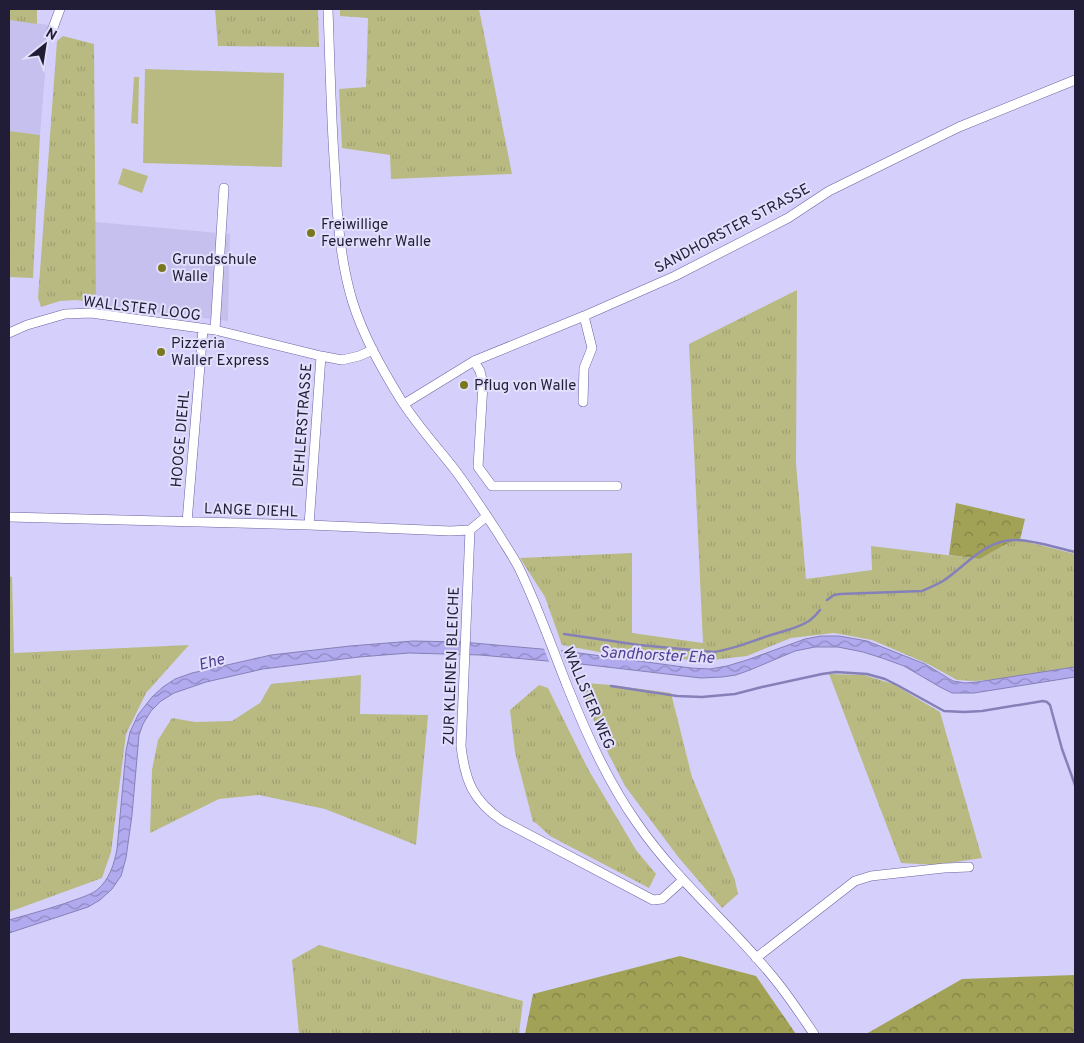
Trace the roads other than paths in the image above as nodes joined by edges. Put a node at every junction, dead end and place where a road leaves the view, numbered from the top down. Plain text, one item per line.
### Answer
1 (60, 9) edge
2 (328, 9) edge
3 (50, 36) dead end
4 (1075, 80) edge
5 (224, 188) dead end
6 (584, 316) junction
7 (203, 329) junction
8 (215, 330) junction
9 (9, 333) edge
10 (373, 350) junction
11 (321, 356) junction
12 (474, 361) junction
13 (583, 402) dead end
14 (404, 404) junction
15 (617, 486) dead end
16 (487, 516) junction
17 (9, 517) edge
18 (187, 522) junction
19 (309, 525) junction
20 (470, 530) junction
21 (969, 867) dead end
22 (683, 880) junction
23 (756, 958) junction
24 (814, 1034) edge

1 - 3 street
2 - 10 street, WALLSTER WEG
4 - 6 street, SANDHORSTER STRASSE
5 - 8 street, WALLSTER LOOG
6 - 12 street, SANDHORSTER STRASSE
6 - 13 street
7 - 8 street, WALLSTER LOOG
7 - 9 street, WALLSTER LOOG
7 - 18 street, HOOGE DIEHL
8 - 11 street, WALLSTER LOOG
10 - 11 street, WALLSTER LOOG
10 - 14 street, WALLSTER WEG
11 - 19 street, DIEHLERSTRASSE
12 - 14 street, SANDHORSTER STRASSE
12 - 15 street
14 - 16 street, WALLSTER WEG
16 - 20 street
16 - 22 street, WALLSTER WEG
17 - 18 street, LANGE DIEHL
18 - 19 street, LANGE DIEHL
19 - 20 street, LANGE DIEHL
20 - 22 street, ZUR KLEINEN BLEICHE
21 - 23 street
22 - 23 street, WALLSTER WEG
23 - 24 street, WALLSTER WEG

